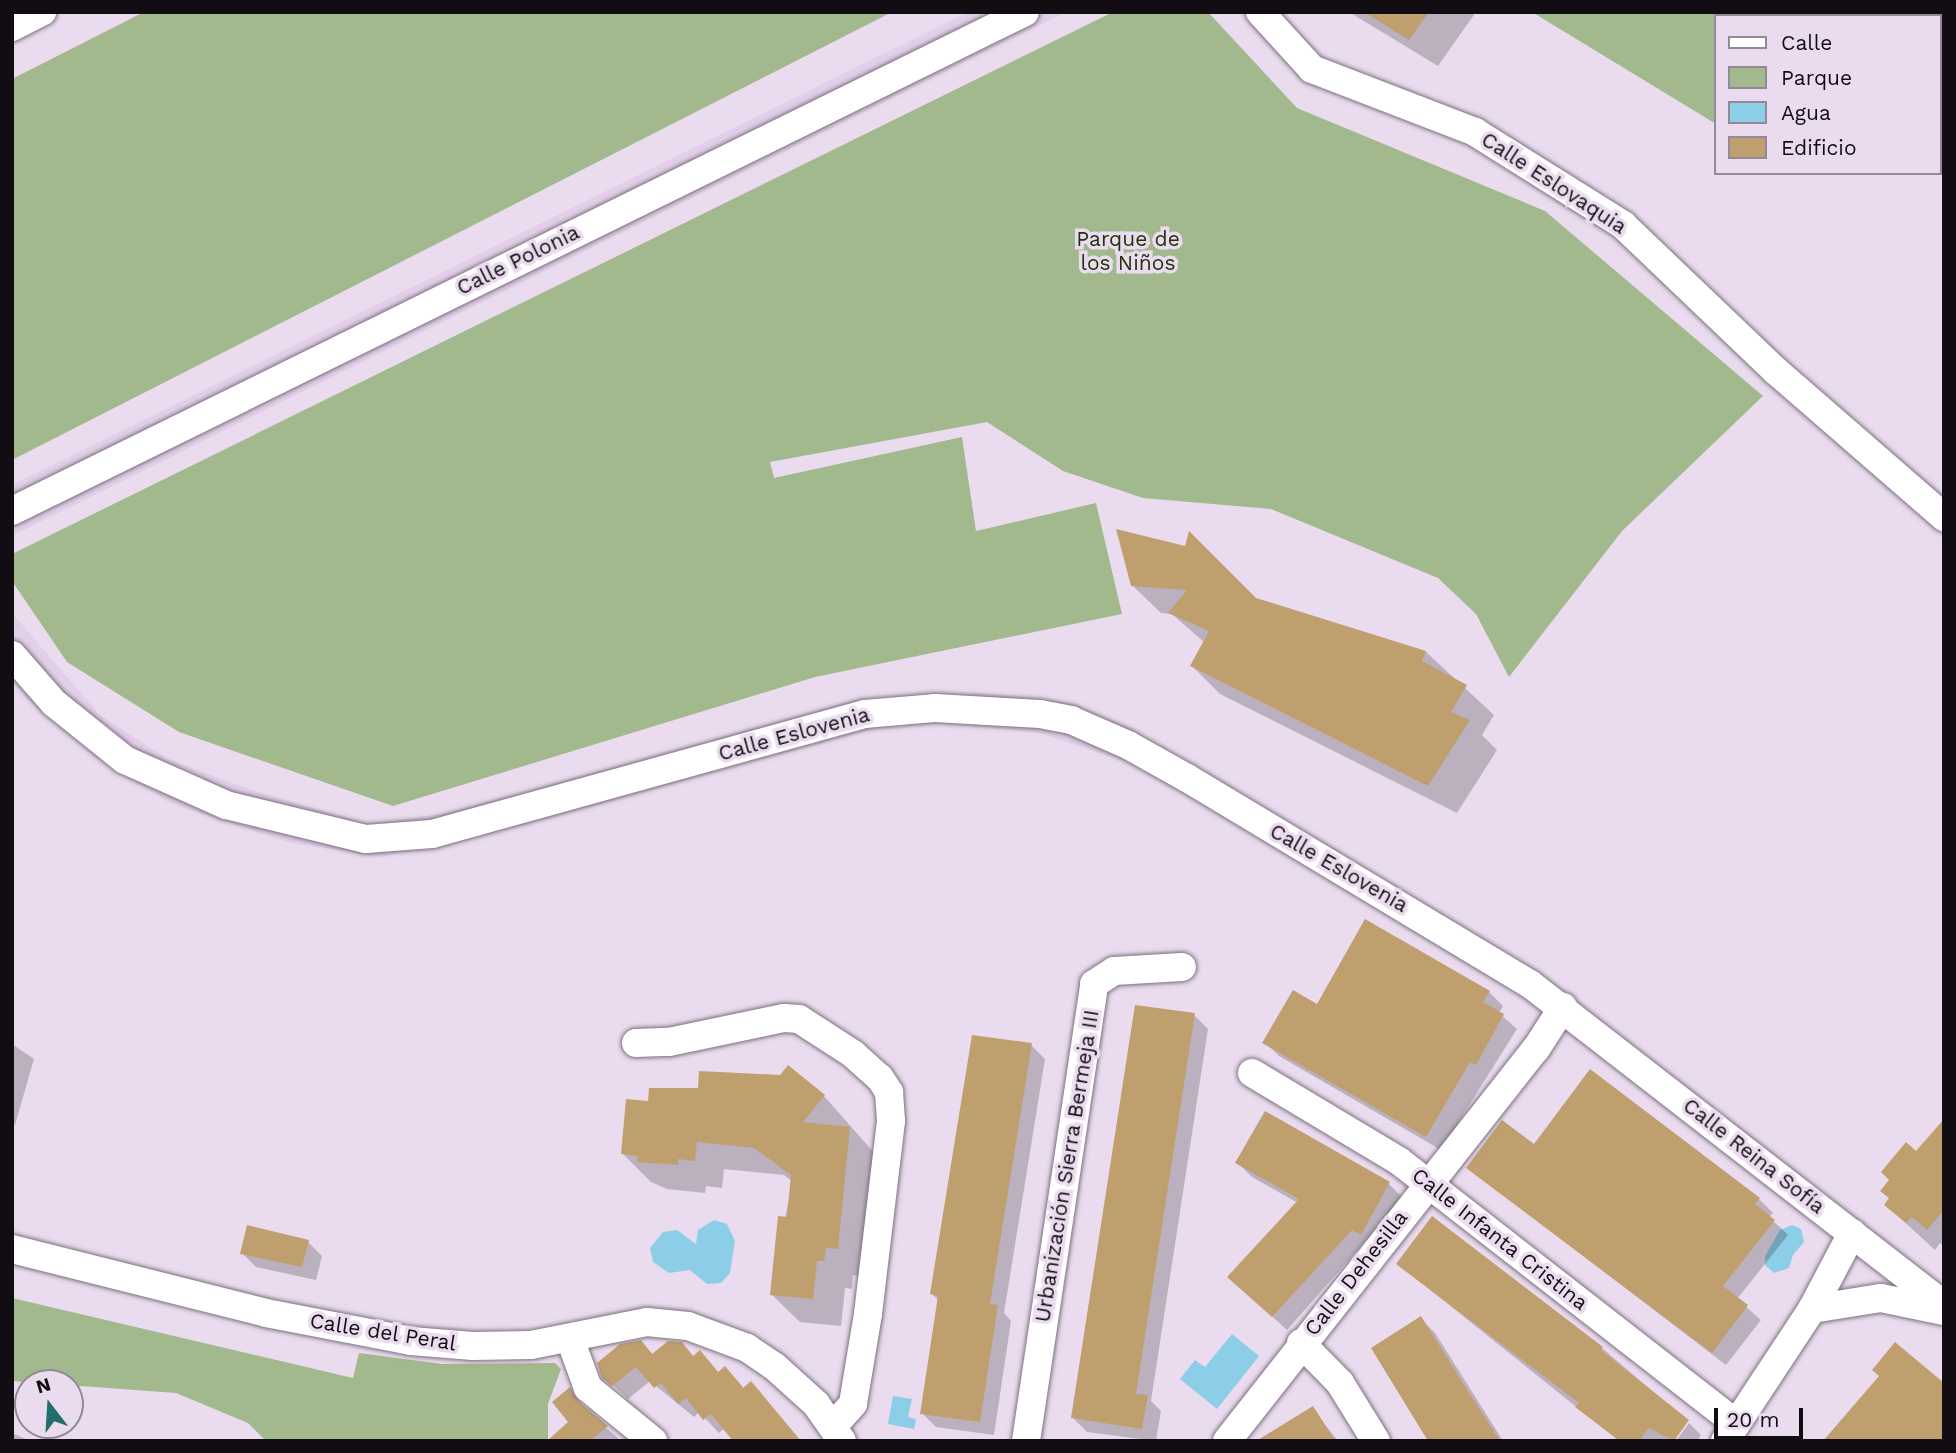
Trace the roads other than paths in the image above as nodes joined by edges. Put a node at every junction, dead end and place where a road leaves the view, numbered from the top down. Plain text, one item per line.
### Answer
1 (42, 12) edge
2 (1025, 12) edge
3 (1260, 12) edge
4 (12, 27) edge
5 (12, 511) edge
6 (1944, 517) edge
7 (12, 655) edge
8 (1182, 967) dead end
9 (1563, 1007) junction
10 (636, 1044) dead end
11 (1252, 1073) dead end
12 (1428, 1183) junction
13 (1852, 1233) junction
14 (12, 1248) edge
15 (1944, 1304) edge
16 (1812, 1309) junction
17 (1944, 1311) edge
18 (570, 1339) junction
19 (1301, 1343) junction
20 (1730, 1432) edge
21 (837, 1434) edge
22 (653, 1441) edge
23 (1026, 1441) edge
24 (1227, 1441) edge
25 (1376, 1441) edge

1 - 4 street
2 - 5 street, Calle Polonia
3 - 6 street, Calle Eslovaquia
7 - 9 street, Calle Eslovenia
8 - 23 street, Urbanización Sierra Bermeja III
9 - 12 street, Calle Dehesilla
9 - 13 street, Calle Reina Sofía
10 - 21 street
11 - 12 street, Calle Infanta Cristina
12 - 19 street, Calle Dehesilla
12 - 20 street, Calle Infanta Cristina
13 - 15 street, Calle Reina Sofía
13 - 16 street
14 - 18 street, Calle del Peral
16 - 17 street
16 - 20 street
18 - 21 street, Calle del Peral
18 - 22 street
19 - 24 street, Calle Dehesilla
19 - 25 street

